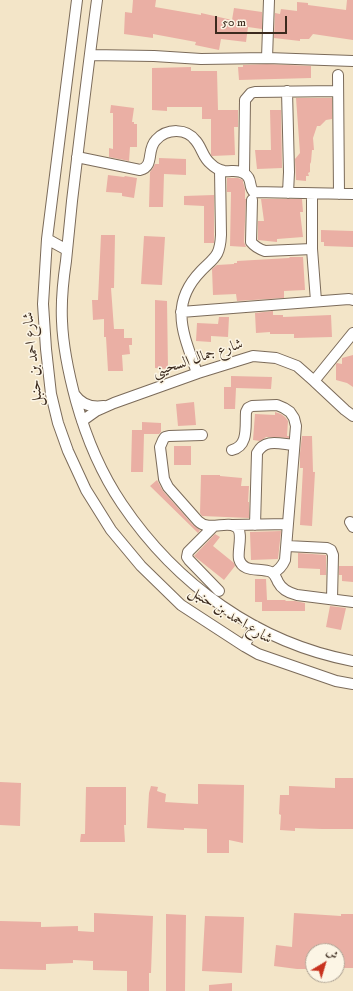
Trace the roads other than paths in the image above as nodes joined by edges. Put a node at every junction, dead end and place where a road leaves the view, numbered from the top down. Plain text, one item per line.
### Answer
1 (77, 0) edge
2 (97, 0) edge
3 (269, 0) edge
4 (90, 55) junction
5 (267, 58) junction
6 (353, 61) edge
7 (338, 76) dead end
8 (287, 91) junction
9 (338, 91) junction
10 (77, 157) junction
11 (220, 170) junction
12 (244, 173) junction
13 (288, 193) junction
14 (312, 194) junction
15 (339, 194) junction
16 (353, 194) edge
17 (252, 200) dead end
18 (47, 239) junction
19 (312, 249) junction
20 (67, 250) junction
21 (353, 300) edge
22 (316, 301) junction
23 (181, 312) junction
24 (353, 333) edge
25 (197, 373) junction
26 (314, 381) junction
27 (73, 391) junction
28 (106, 406) junction
29 (353, 416) edge
30 (82, 420) junction
31 (202, 435) dead end
32 (294, 445) junction
33 (232, 450) dead end
34 (288, 524) junction
35 (233, 525) junction
36 (255, 525) junction
37 (214, 526) junction
38 (287, 546) junction
39 (273, 574) junction
40 (219, 591) dead end
41 (332, 600) junction
42 (353, 602) edge
43 (255, 626) junction
44 (244, 646) junction
45 (353, 661) edge
46 (353, 684) edge

1 - 18 street, شارع احمد بن حنبل
2 - 4 street, شارع احمد بن حنبل
3 - 5 street
4 - 5 street
4 - 10 street, شارع احمد بن حنبل
5 - 6 street
7 - 9 street
8 - 9 street
8 - 12 street
8 - 13 street
9 - 15 street
10 - 11 street
10 - 20 street, شارع احمد بن حنبل
11 - 12 street
11 - 23 street
12 - 13 street
13 - 14 street
14 - 15 street
14 - 19 street
15 - 16 street
17 - 19 street
18 - 20 street
18 - 44 street, شارع احمد بن حنبل
19 - 22 street
20 - 27 street, شارع احمد بن حنبل
21 - 22 street
22 - 23 street
23 - 25 street
24 - 26 street
25 - 26 street, شارع جمال السحيني
25 - 28 street, شارع جمال السحيني
26 - 29 street, شارع جمال السحيني
27 - 28 street
27 - 30 street, شارع احمد بن حنبل
28 - 30 street
30 - 43 street, شارع احمد بن حنبل
31 - 37 street
32 - 33 street
32 - 34 street
32 - 36 street
34 - 36 street
34 - 38 street
35 - 36 street
35 - 37 street
35 - 39 street
37 - 40 street
38 - 39 street
38 - 41 street
39 - 41 street
41 - 42 street
43 - 44 street
43 - 45 street, شارع احمد بن حنبل
44 - 46 street, شارع احمد بن حنبل

